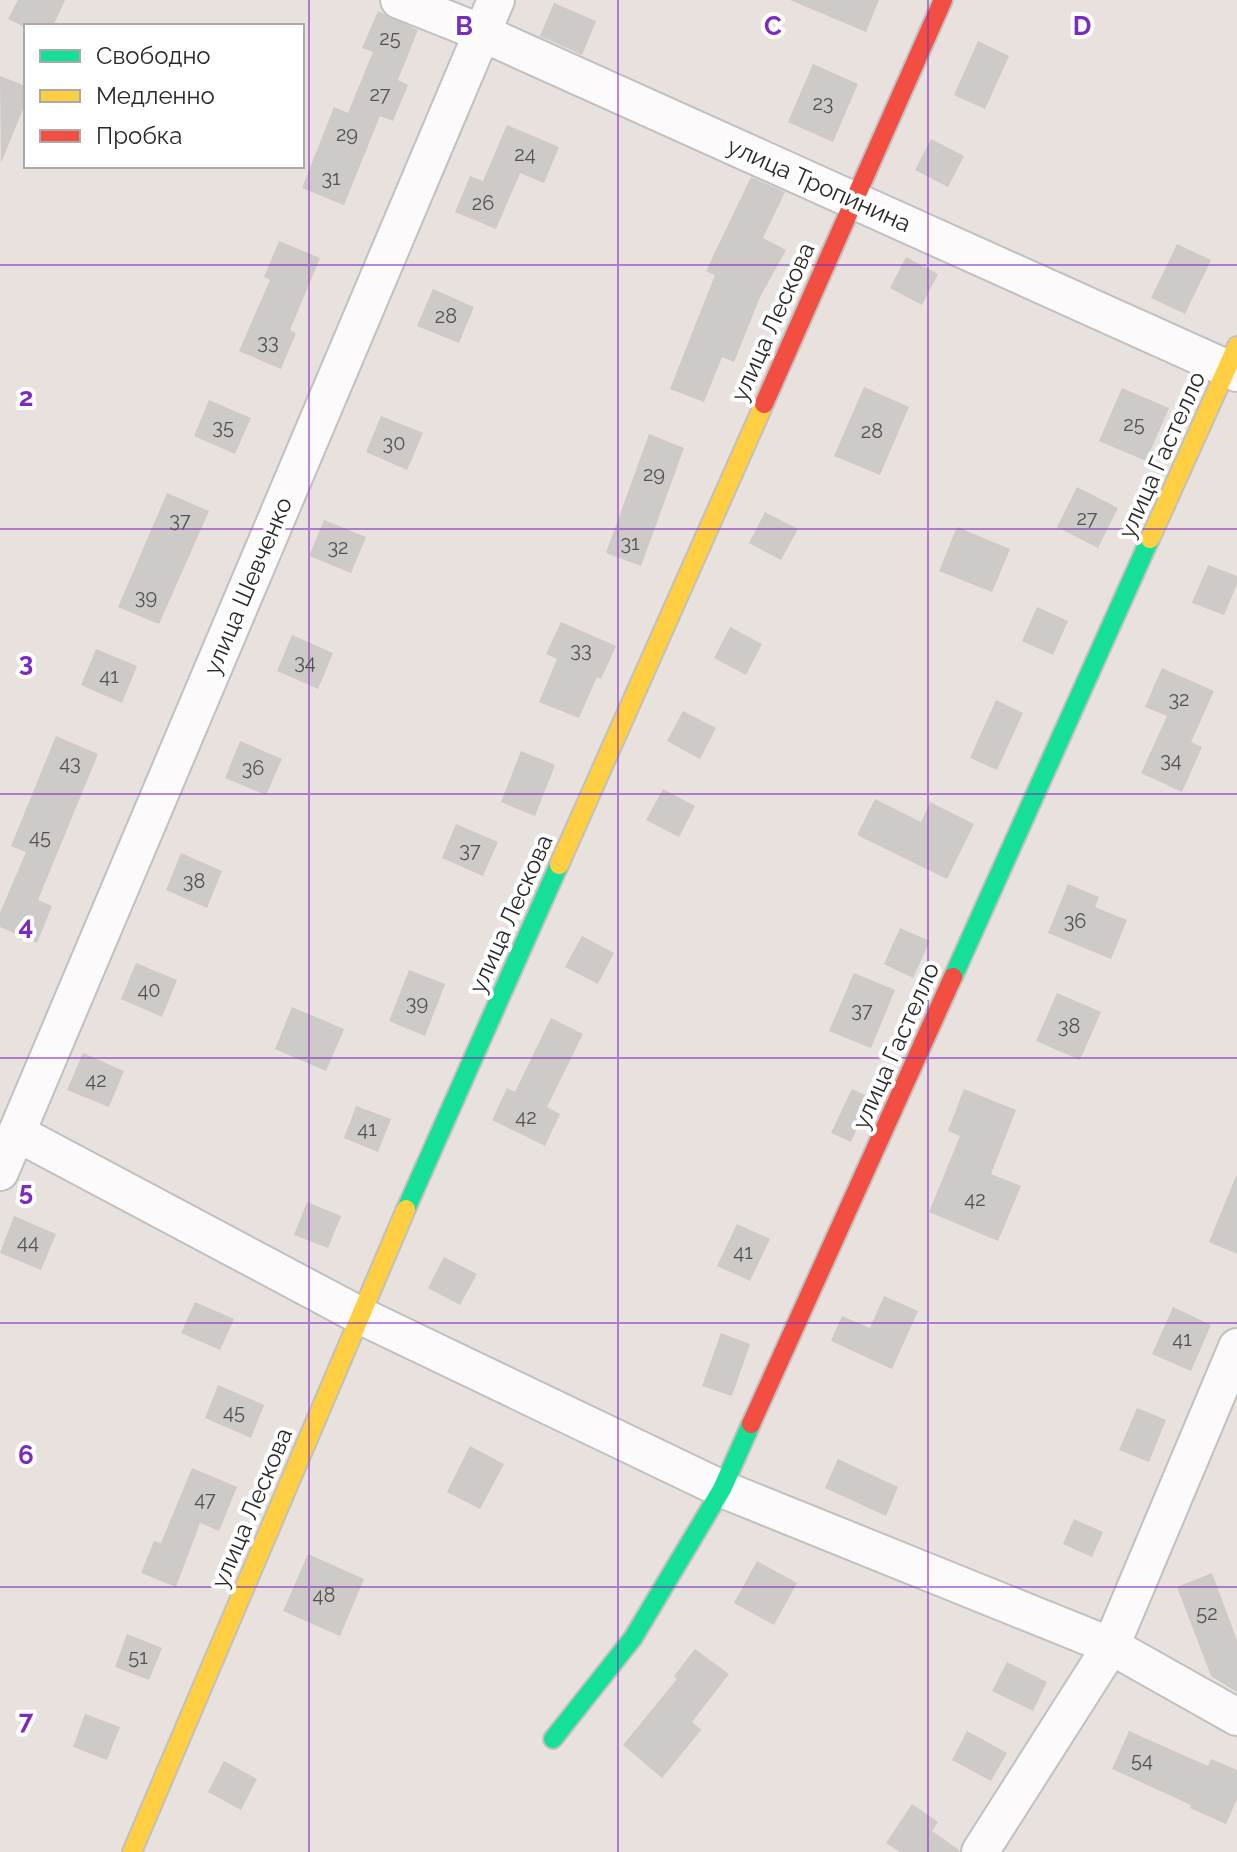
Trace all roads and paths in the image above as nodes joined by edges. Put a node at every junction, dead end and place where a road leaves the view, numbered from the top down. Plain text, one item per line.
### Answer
1 (399, 0) edge
2 (496, 0) edge
3 (943, 0) edge
4 (482, 33) junction
5 (853, 200) junction
6 (1234, 363) edge
7 (17, 1133) junction
8 (0, 1172) edge
9 (359, 1315) junction
10 (1237, 1347) edge
11 (722, 1489) junction
12 (1111, 1646) junction
13 (1237, 1717) edge
14 (553, 1739) dead end
15 (132, 1852) edge
16 (980, 1852) edge

1 - 4 street, улица Тропинина
2 - 4 street, улица Шевченко
3 - 5 street, улица Лескова
4 - 5 street, улица Тропинина
4 - 7 street, улица Шевченко
5 - 6 street, улица Тропинина
5 - 9 street, улица Лескова
6 - 11 street, улица Гастелло
7 - 8 street, улица Шевченко
7 - 9 street
9 - 11 street
9 - 15 street, улица Лескова
10 - 12 street
11 - 12 street
11 - 14 street, улица Гастелло
12 - 13 street
12 - 16 street

